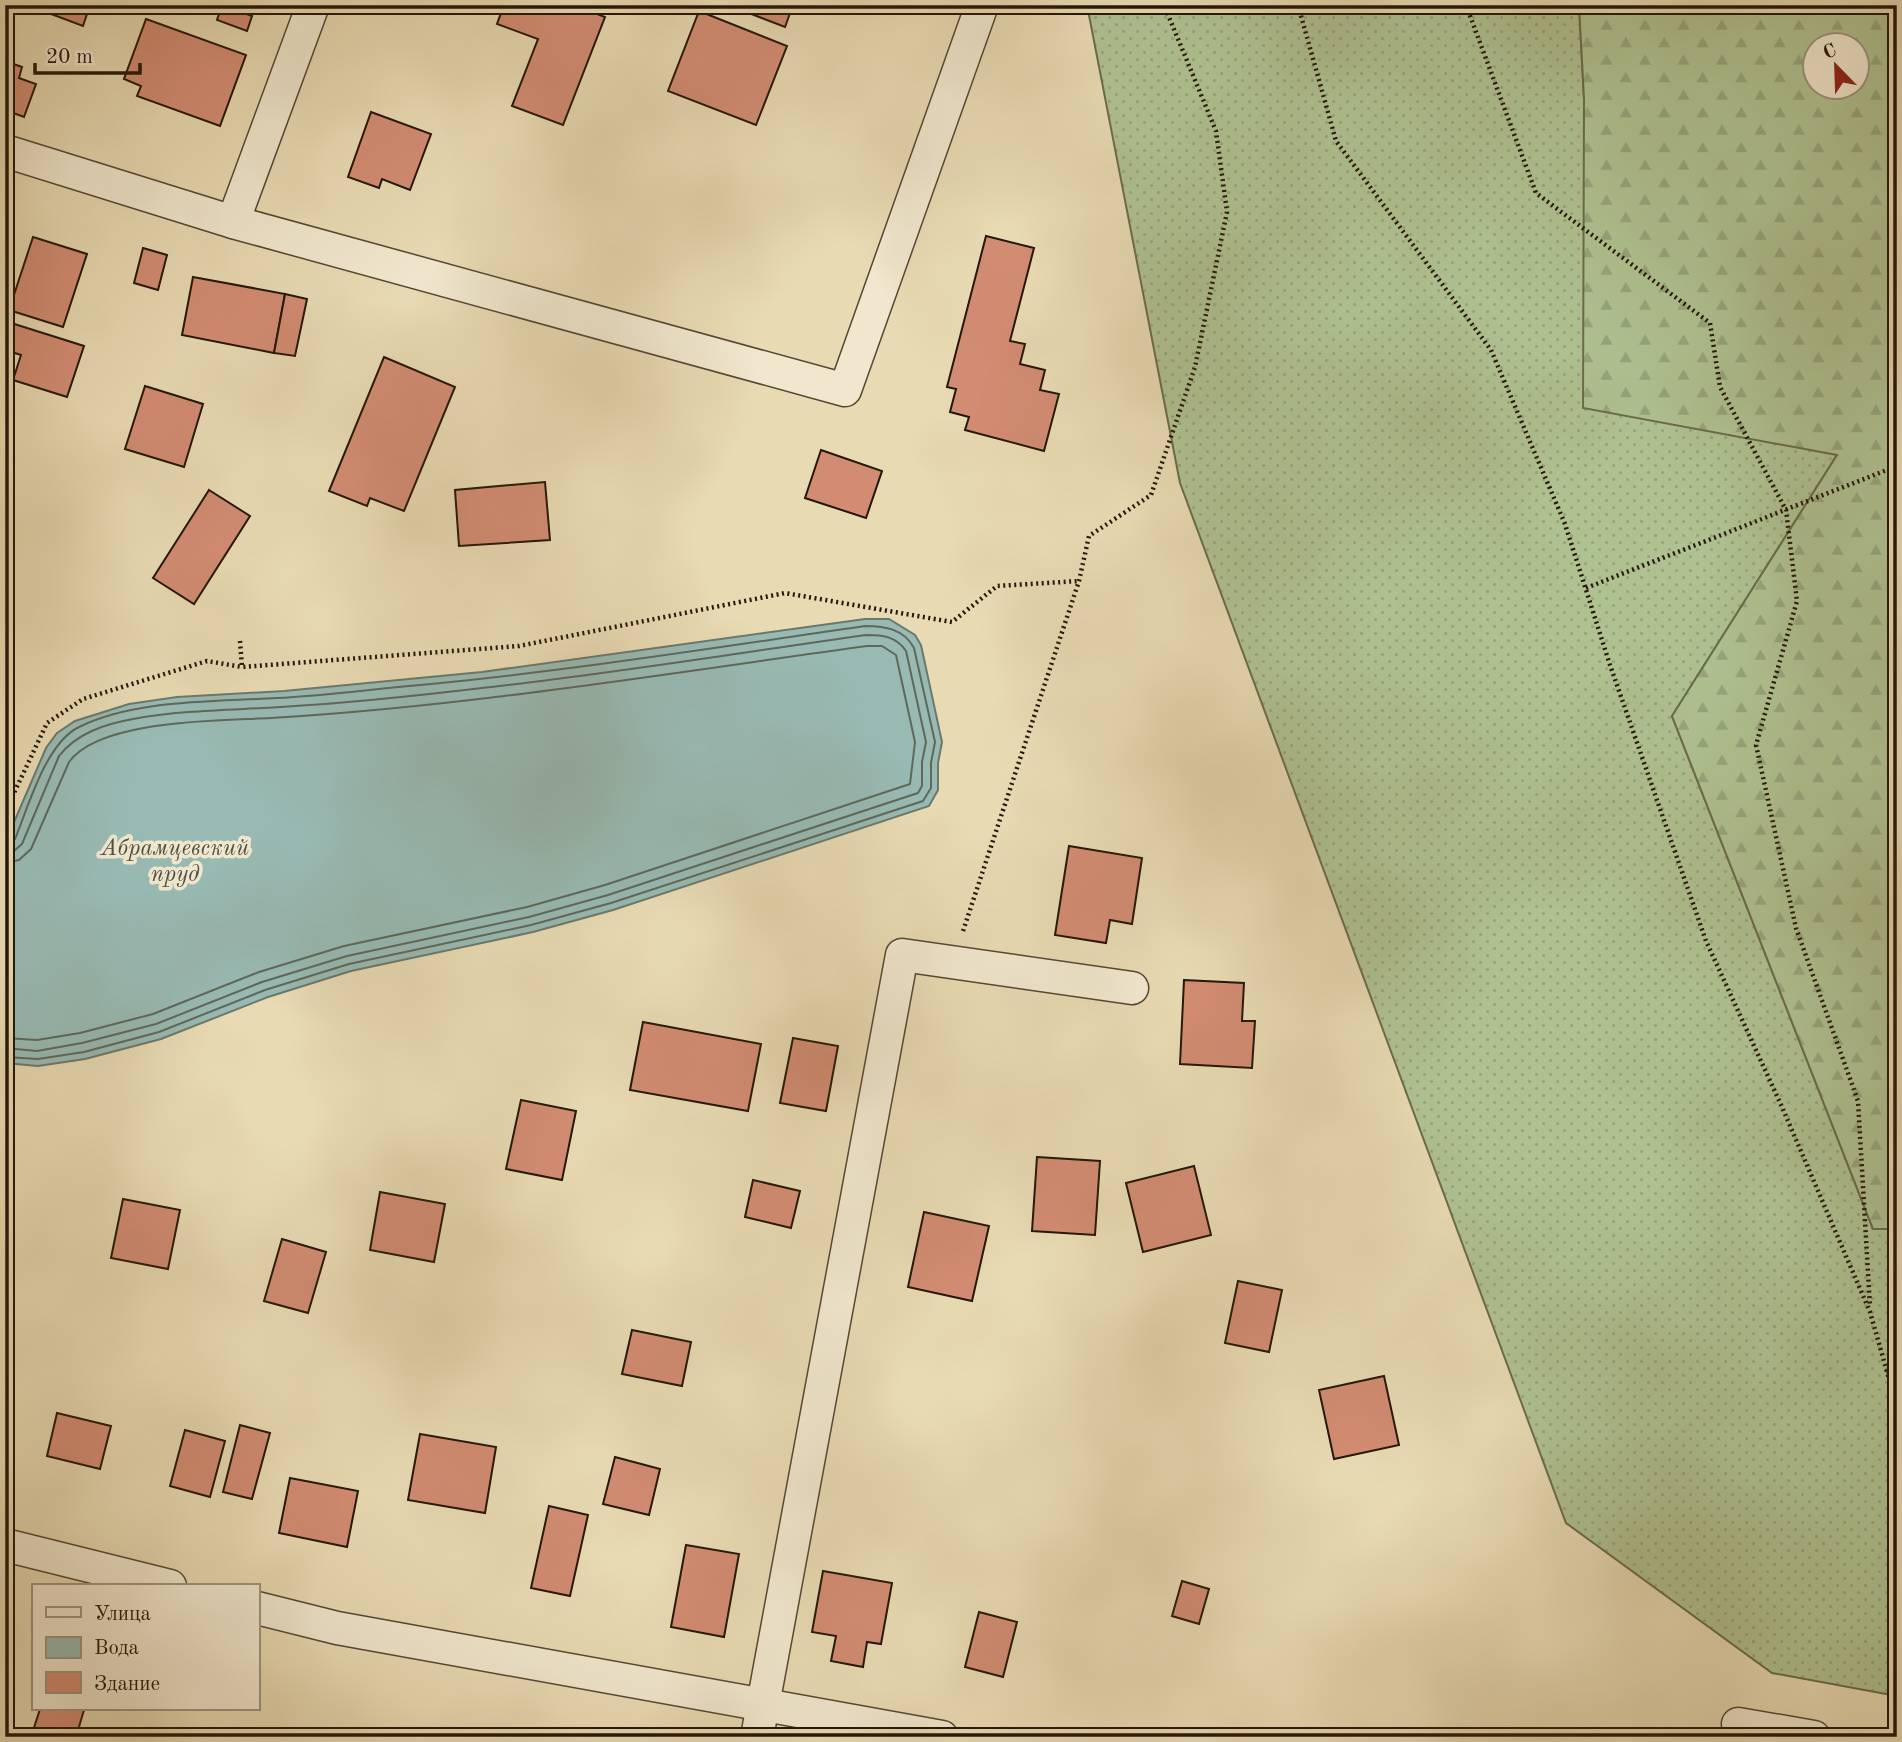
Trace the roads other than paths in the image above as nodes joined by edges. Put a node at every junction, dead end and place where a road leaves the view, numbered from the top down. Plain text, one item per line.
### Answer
1 (313, 5) edge
2 (982, 5) edge
3 (5, 151) edge
4 (233, 222) junction
5 (1132, 988) dead end
6 (5, 1545) edge
7 (162, 1584) edge
8 (259, 1608) edge
9 (764, 1704) junction
10 (1738, 1724) dead end
11 (757, 1737) edge
12 (942, 1737) edge
13 (1814, 1737) edge

1 - 4 street
2 - 4 street
3 - 4 street
5 - 9 street
6 - 7 street
8 - 9 street
9 - 11 street
9 - 12 street
10 - 13 street

